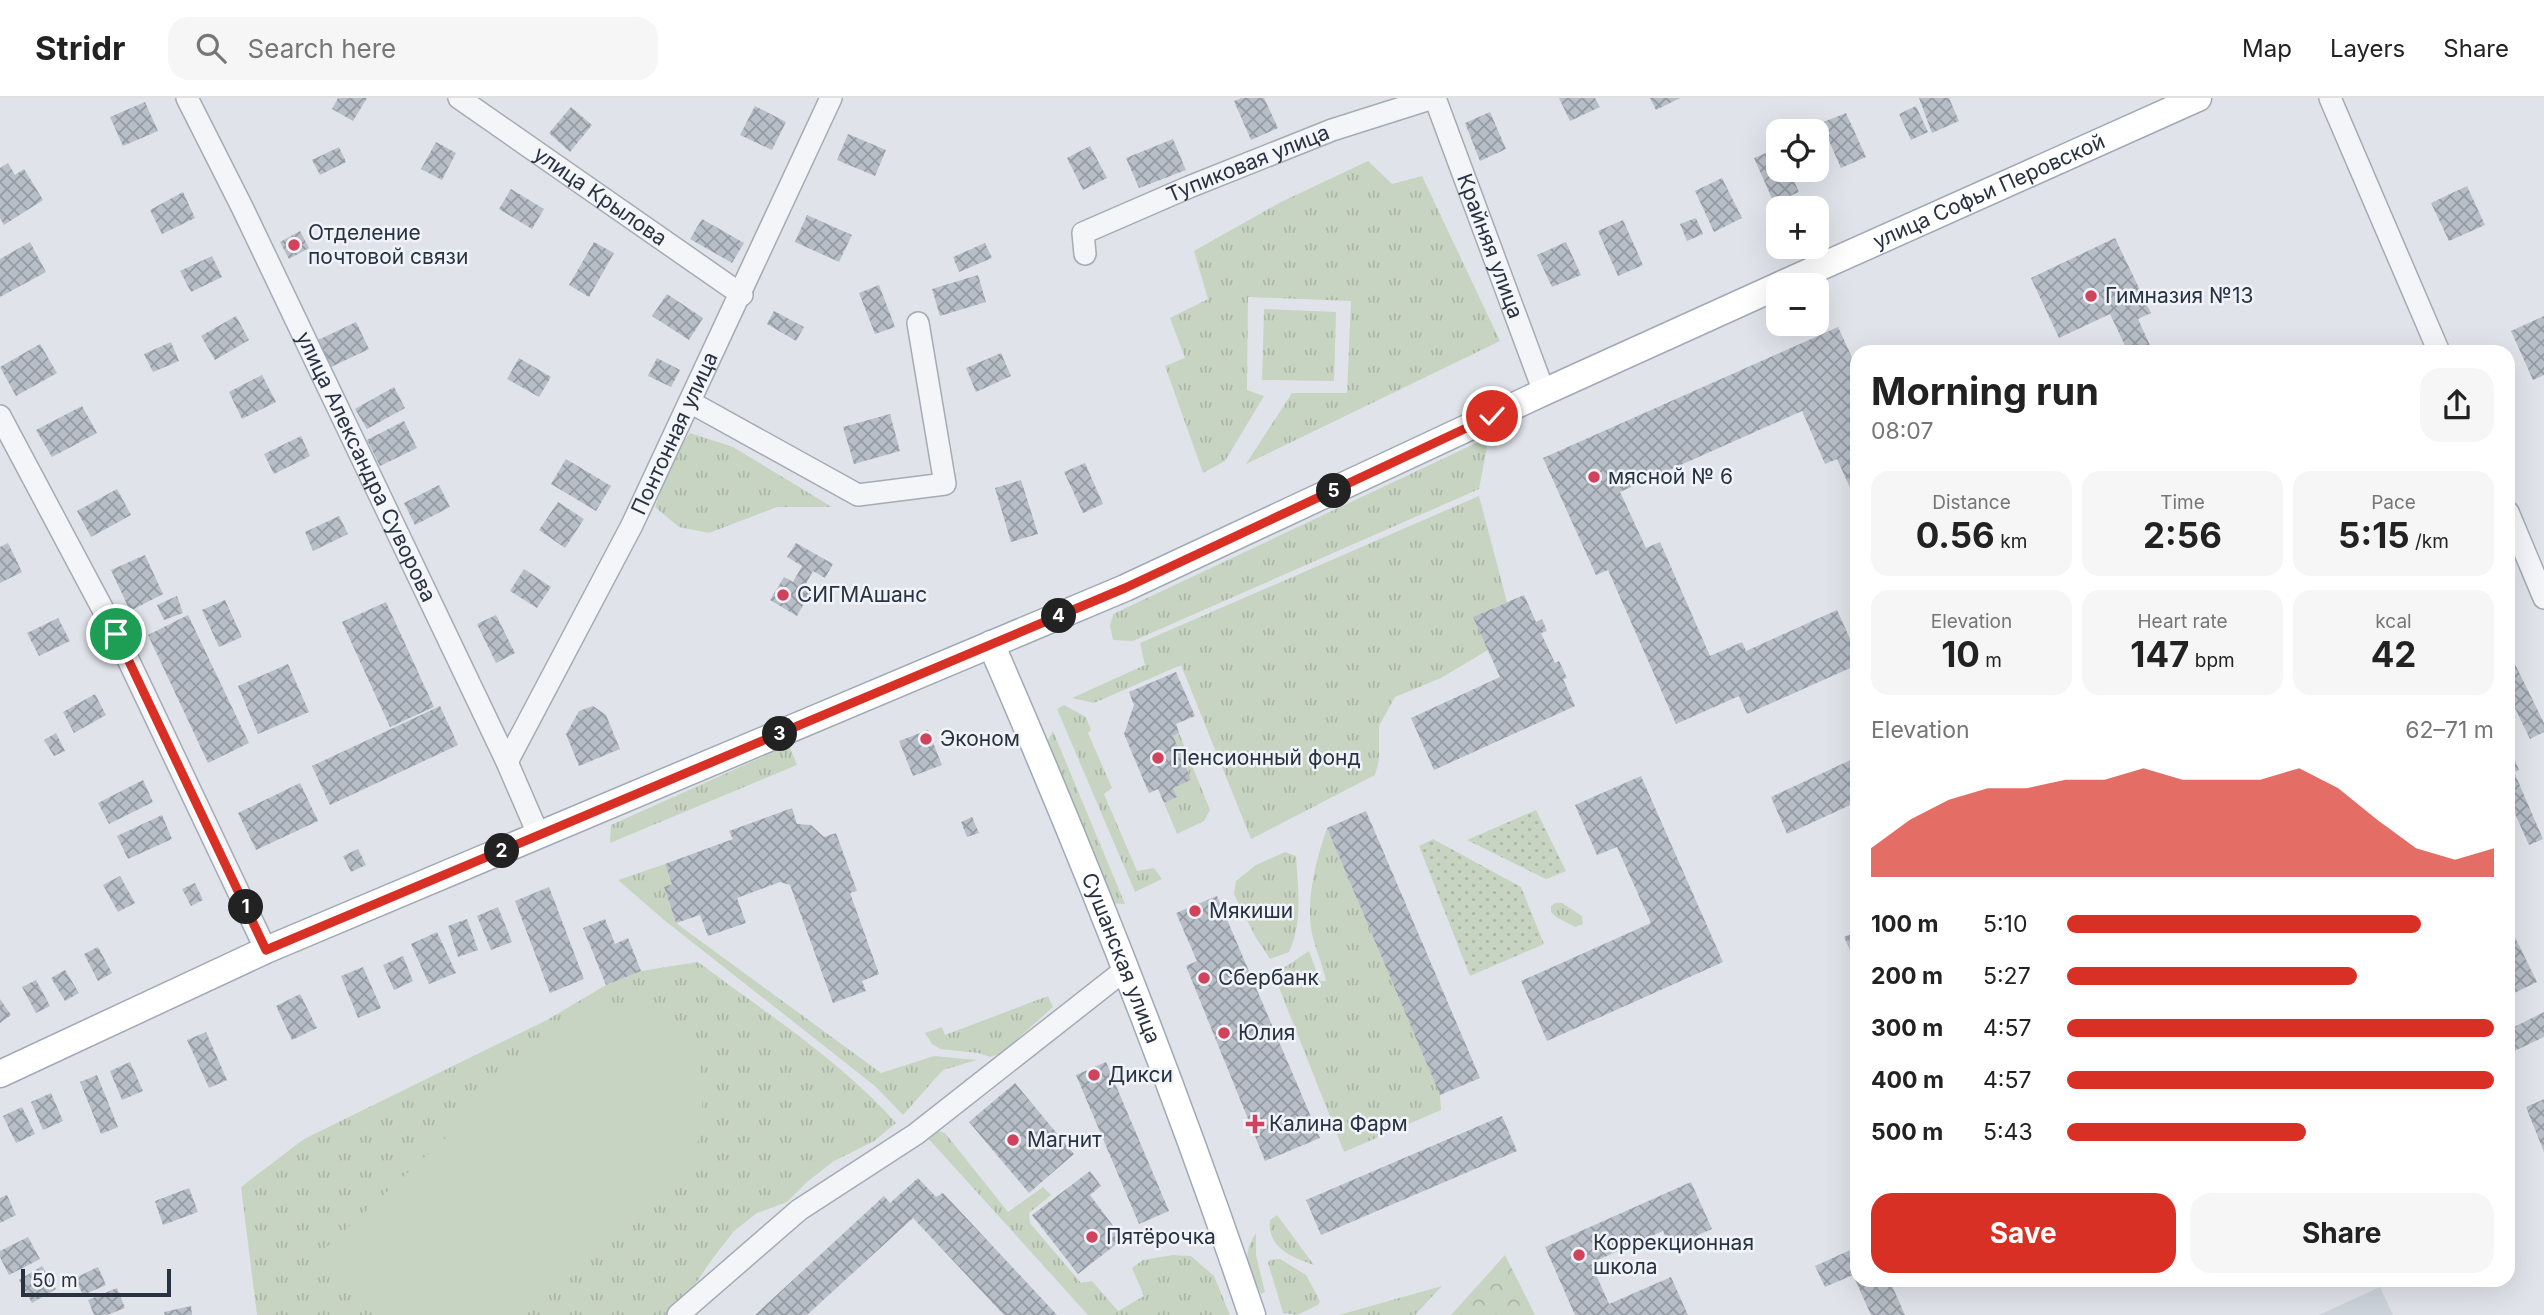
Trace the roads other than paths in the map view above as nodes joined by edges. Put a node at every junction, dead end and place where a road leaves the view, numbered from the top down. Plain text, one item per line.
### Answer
1 (187, 98) edge
2 (459, 98) edge
3 (831, 98) edge
4 (1434, 98) edge
5 (2198, 98) edge
6 (2330, 98) edge
7 (1085, 254) dead end
8 (1808, 273) edge
9 (1766, 292) edge
10 (742, 295) junction
11 (918, 323) dead end
12 (2436, 345) edge
13 (1545, 392) junction
14 (690, 402) junction
15 (0, 416) edge
16 (2515, 529) edge
17 (2544, 598) edge
18 (991, 644) junction
19 (508, 762) junction
20 (539, 836) junction
21 (266, 950) junction
22 (1126, 969) junction
23 (0, 1073) edge
24 (678, 1315) edge
25 (1252, 1315) edge

1 - 19 street, улица Александра Суворова
2 - 10 street, улица Крылова
3 - 10 street, Понтонная улица
4 - 7 street, Тупиковая улица
4 - 13 street, Крайняя улица
5 - 8 main road, улица Софьи Перовской
6 - 12 street
9 - 13 main road, улица Софьи Перовской
10 - 14 street, Понтонная улица
11 - 14 street
13 - 18 main road, улица Софьи Перовской
14 - 19 street, Понтонная улица
15 - 21 street
16 - 17 street
18 - 20 main road, улица Софьи Перовской
18 - 22 main road, Сушанская улица
19 - 20 street, улица Александра Суворова
20 - 21 main road, улица Софьи Перовской
21 - 23 main road, улица Софьи Перовской
22 - 24 street
22 - 25 main road, Сушанская улица

